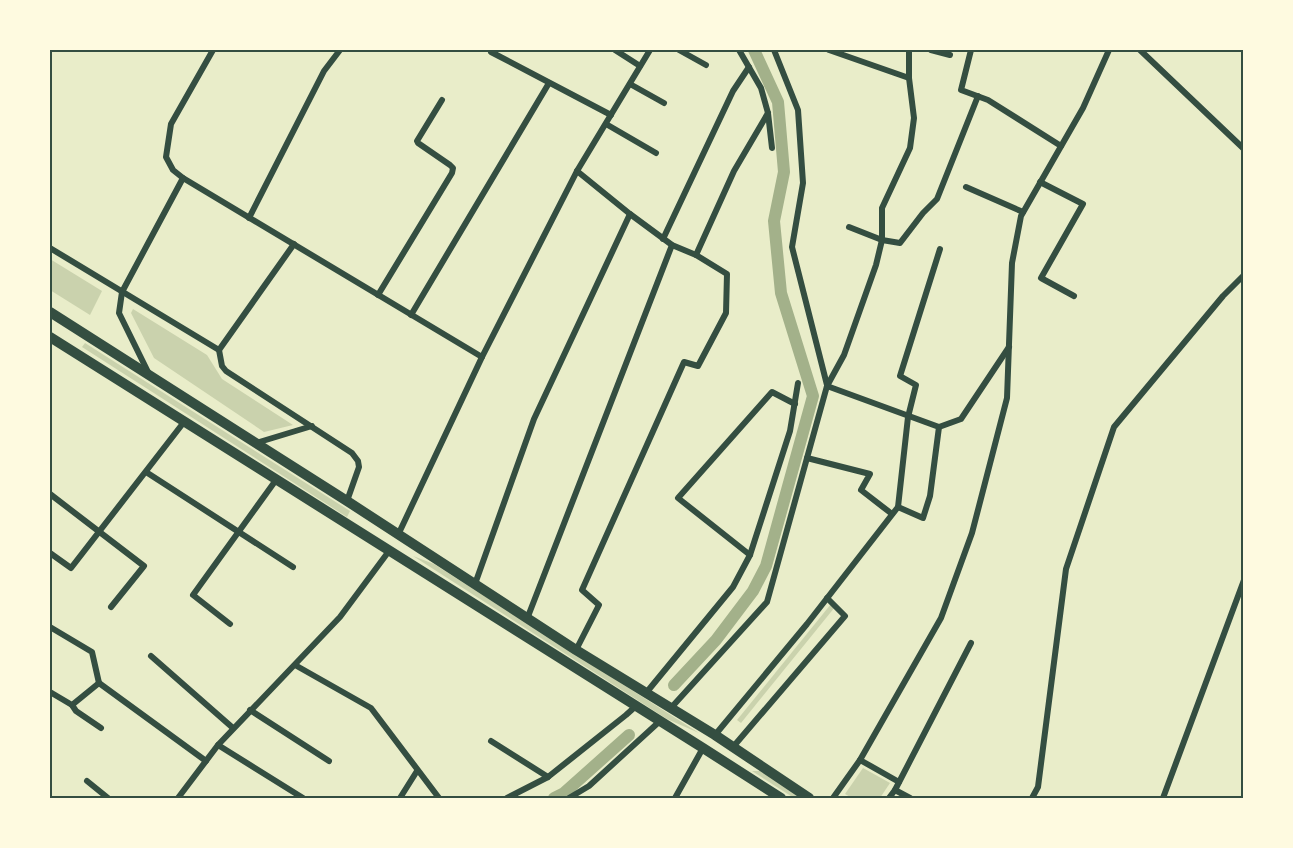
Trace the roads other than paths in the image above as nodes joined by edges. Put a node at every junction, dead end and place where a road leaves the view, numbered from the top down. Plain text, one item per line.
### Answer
1 (213, 50) edge
2 (340, 50) edge
3 (615, 50) edge
4 (650, 50) edge
5 (679, 50) edge
6 (739, 50) edge
7 (774, 50) edge
8 (829, 50) edge
9 (909, 50) edge
10 (931, 50) edge
11 (972, 50) edge
12 (1108, 50) edge
13 (1140, 50) edge
14 (491, 52) dead end
15 (950, 55) dead end
16 (706, 65) dead end
17 (640, 66) junction
18 (749, 67) junction
19 (909, 78) junction
20 (549, 82) junction
21 (630, 84) junction
22 (978, 96) junction
23 (442, 100) dead end
24 (664, 103) dead end
25 (768, 113) junction
26 (611, 115) junction
27 (606, 123) junction
28 (1061, 146) junction
29 (772, 148) dead end
30 (1244, 149) edge
31 (656, 153) dead end
32 (577, 171) junction
33 (183, 178) junction
34 (1040, 182) junction
35 (966, 187) dead end
36 (1023, 212) junction
37 (630, 214) junction
38 (249, 218) junction
39 (849, 227) dead end
40 (663, 239) junction
41 (882, 240) junction
42 (294, 244) junction
43 (672, 245) junction
44 (50, 248) edge
45 (940, 249) dead end
46 (696, 255) junction
47 (1244, 275) edge
48 (122, 291) junction
49 (378, 295) junction
50 (1074, 296) dead end
51 (50, 312) edge
52 (411, 315) junction
53 (78, 330) junction
54 (50, 337) edge
55 (1009, 347) junction
56 (67, 348) junction
57 (219, 350) junction
58 (482, 357) junction
59 (150, 375) junction
60 (798, 383) dead end
61 (827, 386) junction
62 (795, 404) junction
63 (908, 417) junction
64 (184, 422) junction
65 (312, 426) junction
66 (939, 427) junction
67 (256, 442) junction
68 (807, 458) junction
69 (146, 472) junction
70 (276, 480) junction
71 (50, 494) edge
72 (347, 501) junction
73 (898, 507) junction
74 (892, 514) junction
75 (99, 532) junction
76 (239, 532) junction
77 (398, 535) junction
78 (389, 551) junction
79 (50, 553) edge
80 (750, 555) junction
81 (293, 567) dead end
82 (1244, 580) edge
83 (475, 584) junction
84 (827, 598) junction
85 (111, 607) dead end
86 (527, 619) junction
87 (231, 624) dead end
88 (50, 627) edge
89 (971, 643) dead end
90 (576, 650) junction
91 (151, 656) dead end
92 (567, 663) junction
93 (295, 665) junction
94 (99, 683) junction
95 (50, 692) edge
96 (646, 693) junction
97 (72, 705) junction
98 (636, 706) junction
99 (670, 709) junction
100 (250, 710) junction
101 (660, 721) junction
102 (101, 728) dead end
103 (233, 728) junction
104 (715, 735) junction
105 (491, 741) dead end
106 (218, 745) junction
107 (732, 747) junction
108 (704, 748) junction
109 (860, 760) junction
110 (206, 761) junction
111 (329, 761) dead end
112 (417, 771) junction
113 (548, 777) junction
114 (87, 781) dead end
115 (899, 782) junction
116 (895, 790) junction
117 (108, 798) edge
118 (178, 798) edge
119 (303, 798) edge
120 (399, 798) edge
121 (439, 798) edge
122 (507, 798) edge
123 (569, 798) edge
124 (675, 798) edge
125 (781, 798) edge
126 (809, 798) edge
127 (833, 798) edge
128 (889, 798) edge
129 (910, 798) edge
130 (1032, 798) edge
131 (1163, 798) edge

1 - 33 street
2 - 38 street
3 - 17 street
4 - 17 street
5 - 16 street
6 - 18 street
7 - 61 street
8 - 19 street
9 - 19 street
10 - 15 street
11 - 22 street
12 - 28 street
13 - 30 street
14 - 20 street
17 - 21 street
18 - 25 street
18 - 40 street
19 - 41 street
20 - 26 street
20 - 52 street
21 - 24 street
21 - 26 street
22 - 28 street
22 - 41 street
23 - 49 street
25 - 29 street
25 - 46 street
26 - 27 street
27 - 31 street
27 - 32 street
28 - 34 street
32 - 37 street
32 - 58 street
33 - 38 street
33 - 48 street
34 - 36 street
34 - 50 street
35 - 36 street
36 - 55 street
37 - 40 street
37 - 83 street
38 - 42 street
39 - 41 street
40 - 43 street
41 - 61 street
42 - 49 street
42 - 57 street
43 - 46 street
43 - 86 street
44 - 48 street
45 - 63 street
46 - 90 street
47 - 130 street
48 - 57 street
48 - 59 street
49 - 52 street
51 - 53 main road
52 - 58 street
53 - 56 main road
53 - 59 main road
54 - 56 main road
55 - 66 street
55 - 109 street
56 - 64 main road
57 - 65 street
58 - 77 street
59 - 67 main road
60 - 62 street
61 - 63 street
61 - 68 street
62 - 80 street
62 - 80 street
63 - 66 street
63 - 73 street
64 - 69 street
64 - 70 main road
65 - 67 street
65 - 72 street
66 - 73 street
67 - 72 main road
68 - 74 street
68 - 99 street
69 - 75 street
69 - 76 street
70 - 76 street
70 - 78 main road
71 - 75 street
72 - 77 main road
73 - 74 street
74 - 84 street
75 - 79 street
75 - 85 street
76 - 81 street
76 - 87 street
77 - 83 main road
78 - 92 main road
78 - 93 street
80 - 96 street
82 - 131 street
83 - 86 main road
84 - 104 street
84 - 107 street
86 - 90 main road
88 - 94 street
89 - 115 street
90 - 92 main road
90 - 96 main road
91 - 103 street
92 - 98 main road
93 - 100 street
93 - 112 street
94 - 97 street
94 - 110 street
95 - 97 street
96 - 99 main road
97 - 102 street
98 - 101 main road
98 - 113 street
99 - 104 main road
100 - 103 street
100 - 111 street
101 - 108 main road
101 - 123 street
103 - 106 street
104 - 107 main road
105 - 113 street
106 - 110 street
106 - 119 street
107 - 126 main road
108 - 124 street
108 - 125 main road
109 - 115 street
109 - 127 street
110 - 118 street
112 - 120 street
112 - 121 street
113 - 122 street
114 - 117 street
115 - 116 street
116 - 128 street
116 - 129 street

